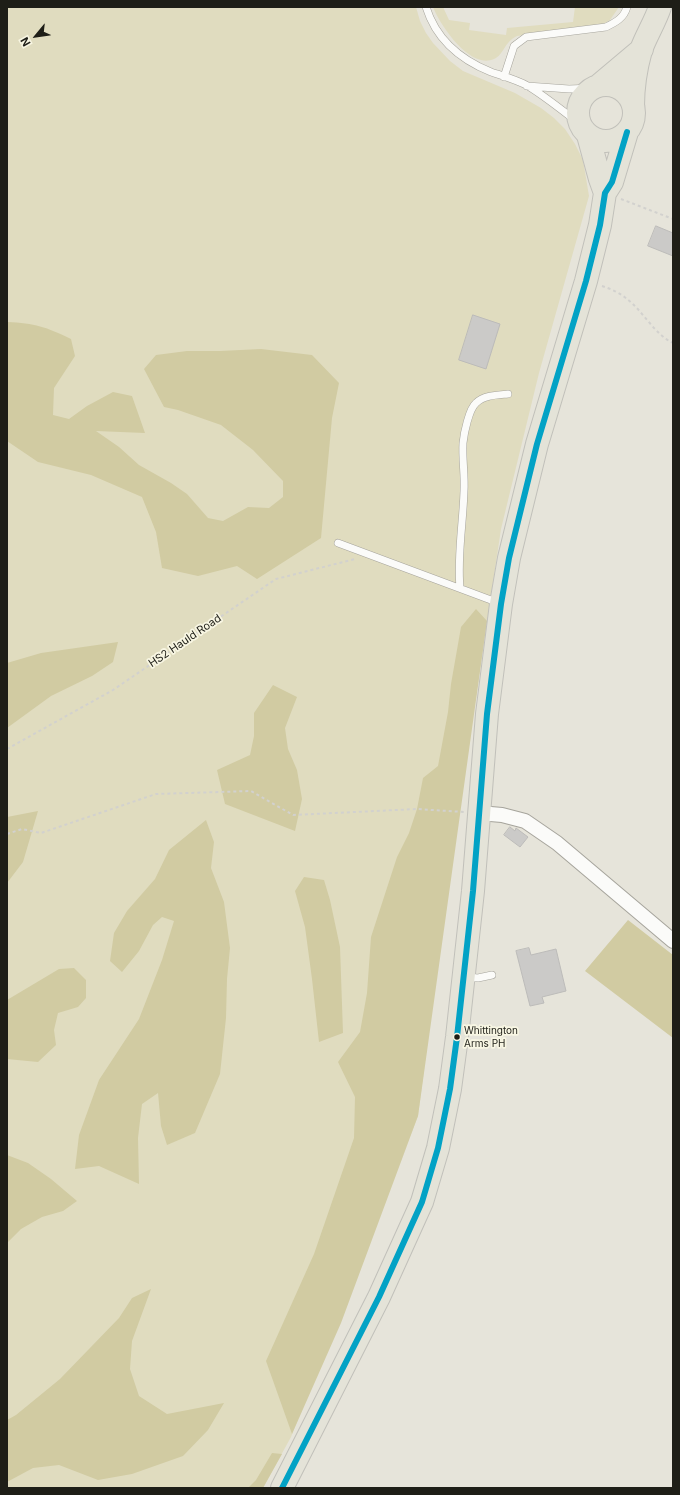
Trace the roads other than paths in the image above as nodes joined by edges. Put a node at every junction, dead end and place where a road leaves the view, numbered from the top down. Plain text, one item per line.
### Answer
1 (426, 7) edge
2 (627, 7) edge
3 (660, 7) edge
4 (642, 49) junction
5 (504, 76) junction
6 (527, 86) junction
7 (596, 87) junction
8 (633, 106) junction
9 (584, 129) junction
10 (627, 132) junction
11 (605, 193) junction
12 (508, 394) dead end
13 (338, 543) dead end
14 (460, 588) junction
15 (501, 604) junction
16 (479, 813) junction
17 (673, 941) edge
18 (492, 975) dead end
19 (463, 977) junction
20 (282, 1488) edge

1 - 5 lane
2 - 5 lane
3 - 4 main road
4 - 7 main road
4 - 8 main road
5 - 6 lane
6 - 7 lane
6 - 9 lane
7 - 8 main road
7 - 9 main road
8 - 10 main road
9 - 10 main road
9 - 11 main road
10 - 11 main road
11 - 15 main road
12 - 14 lane
13 - 14 lane
14 - 15 lane
15 - 16 main road
16 - 17 street
16 - 19 main road
18 - 19 lane
19 - 20 main road

